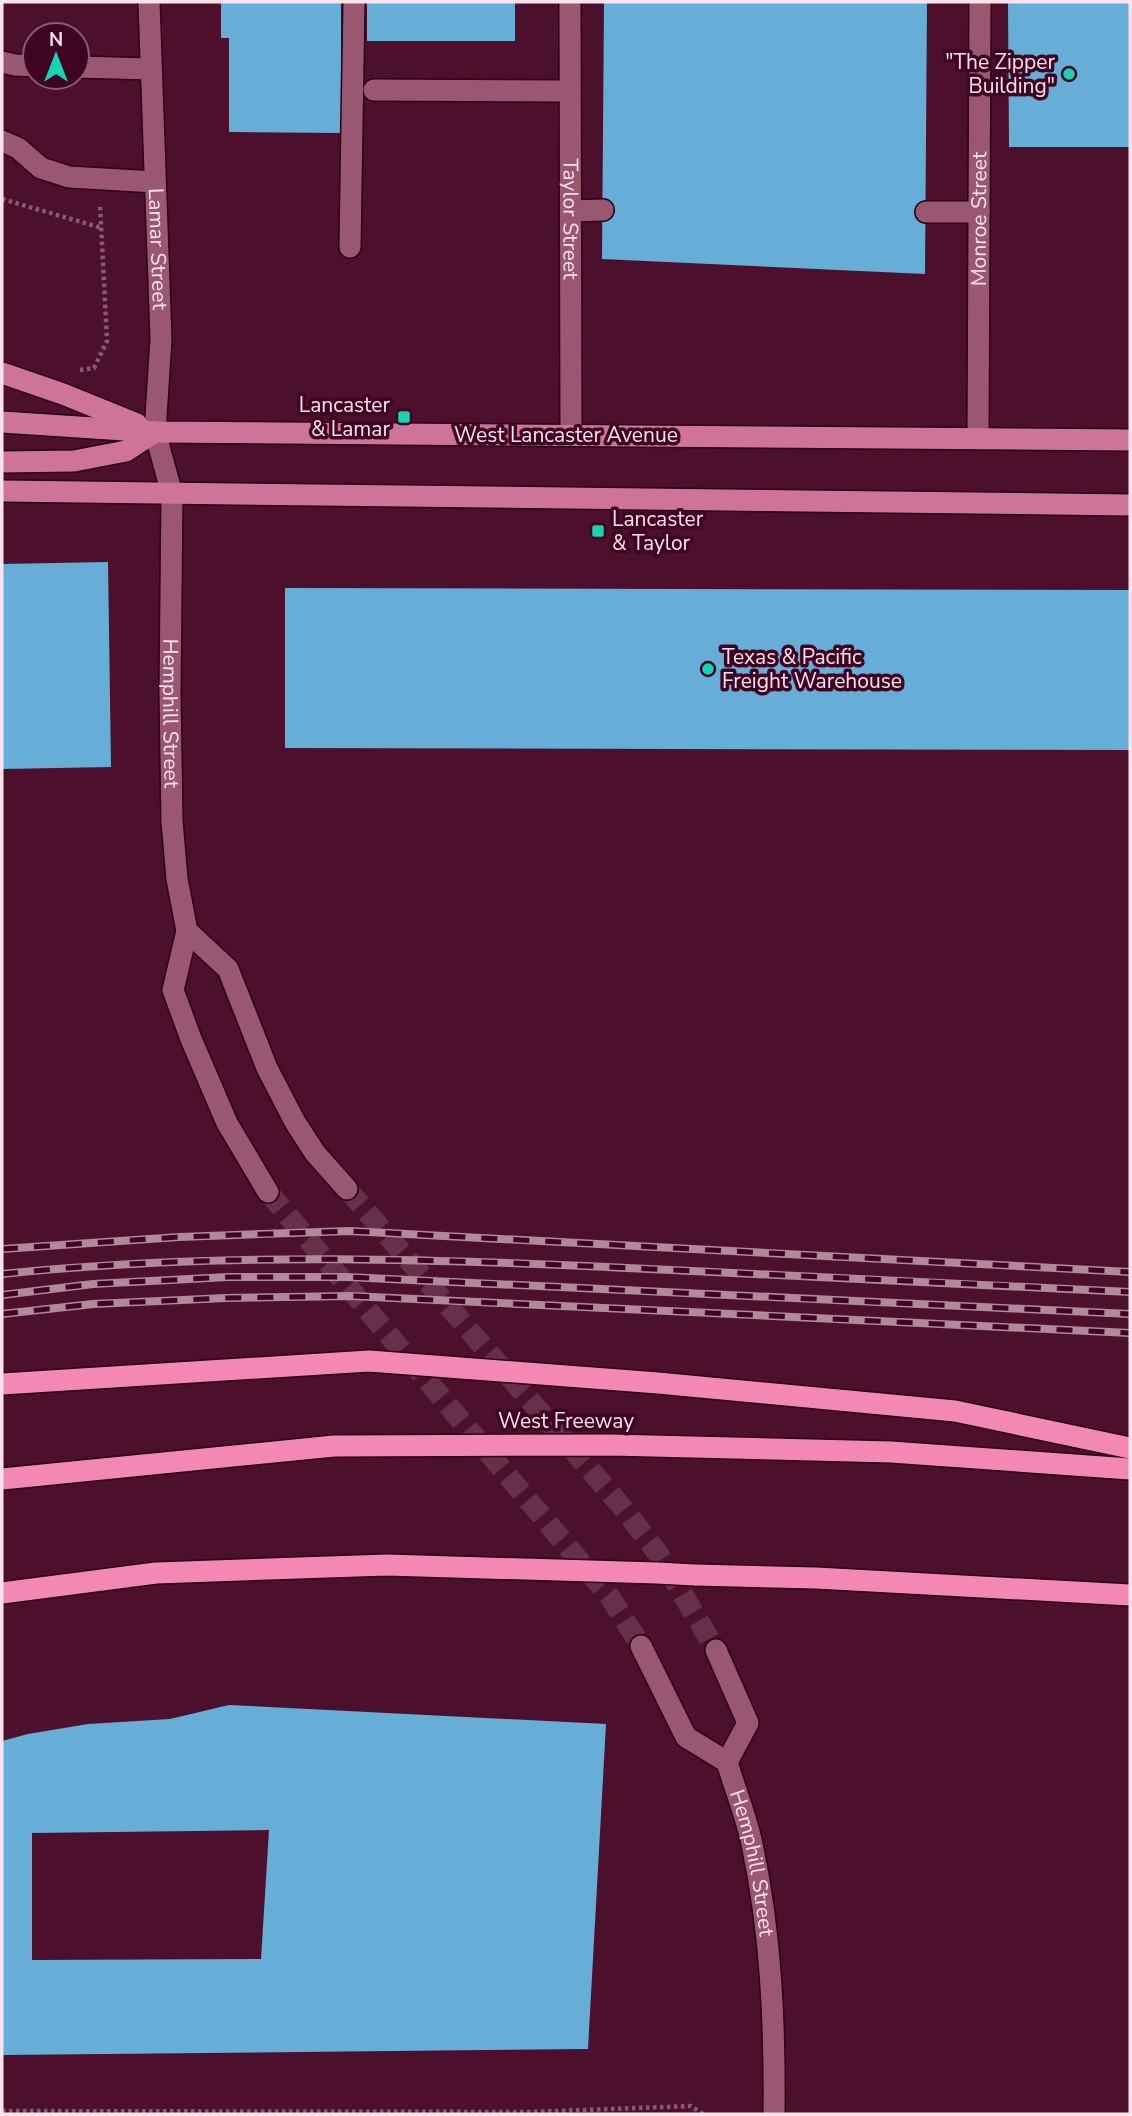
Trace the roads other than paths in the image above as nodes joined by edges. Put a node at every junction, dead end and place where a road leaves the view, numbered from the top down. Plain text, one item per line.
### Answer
1 (149, 2) edge
2 (354, 2) edge
3 (570, 2) edge
4 (980, 2) edge
5 (2, 62) edge
6 (21, 65) edge
7 (91, 67) edge
8 (151, 69) junction
9 (374, 90) dead end
10 (570, 91) junction
11 (2, 141) edge
12 (155, 182) junction
13 (603, 210) dead end
14 (571, 211) junction
15 (926, 212) dead end
16 (979, 212) junction
17 (350, 247) dead end
18 (2, 373) edge
19 (2, 422) edge
20 (155, 432) junction
21 (571, 435) junction
22 (978, 438) junction
23 (1130, 440) edge
24 (2, 462) edge
25 (2, 491) edge
26 (172, 494) junction
27 (1130, 505) edge
28 (187, 931) junction
29 (347, 1189) tunnel mouth
30 (268, 1192) tunnel mouth
31 (2, 1384) edge
32 (1130, 1448) edge
33 (1130, 1469) edge
34 (2, 1479) edge
35 (2, 1593) edge
36 (1130, 1595) edge
37 (641, 1646) tunnel mouth
38 (716, 1650) tunnel mouth
39 (727, 1762) junction
40 (774, 2114) edge

1 - 8 street, Lamar Street
2 - 17 street
3 - 10 street, Taylor Street
4 - 16 street, Monroe Street
5 - 6 street
7 - 8 street
8 - 12 street, Lamar Street
9 - 10 street
10 - 14 street, Taylor Street
11 - 12 street
12 - 20 street, Lamar Street
13 - 14 street
14 - 21 street, Taylor Street
15 - 16 street
16 - 22 street, Monroe Street
18 - 20 main road
19 - 20 main road, West Lancaster Avenue
20 - 21 main road, West Lancaster Avenue
20 - 24 main road
20 - 26 street, Lamar Street
21 - 22 main road, West Lancaster Avenue
22 - 23 main road, West Lancaster Avenue
25 - 26 main road
26 - 27 main road
26 - 28 street, Hemphill Street
28 - 29 street
28 - 30 street, Hemphill Street
31 - 32 highway
33 - 34 highway, West Freeway
35 - 36 highway, bridge
37 - 39 street, Hemphill Street
38 - 39 street
39 - 40 street, Hemphill Street

